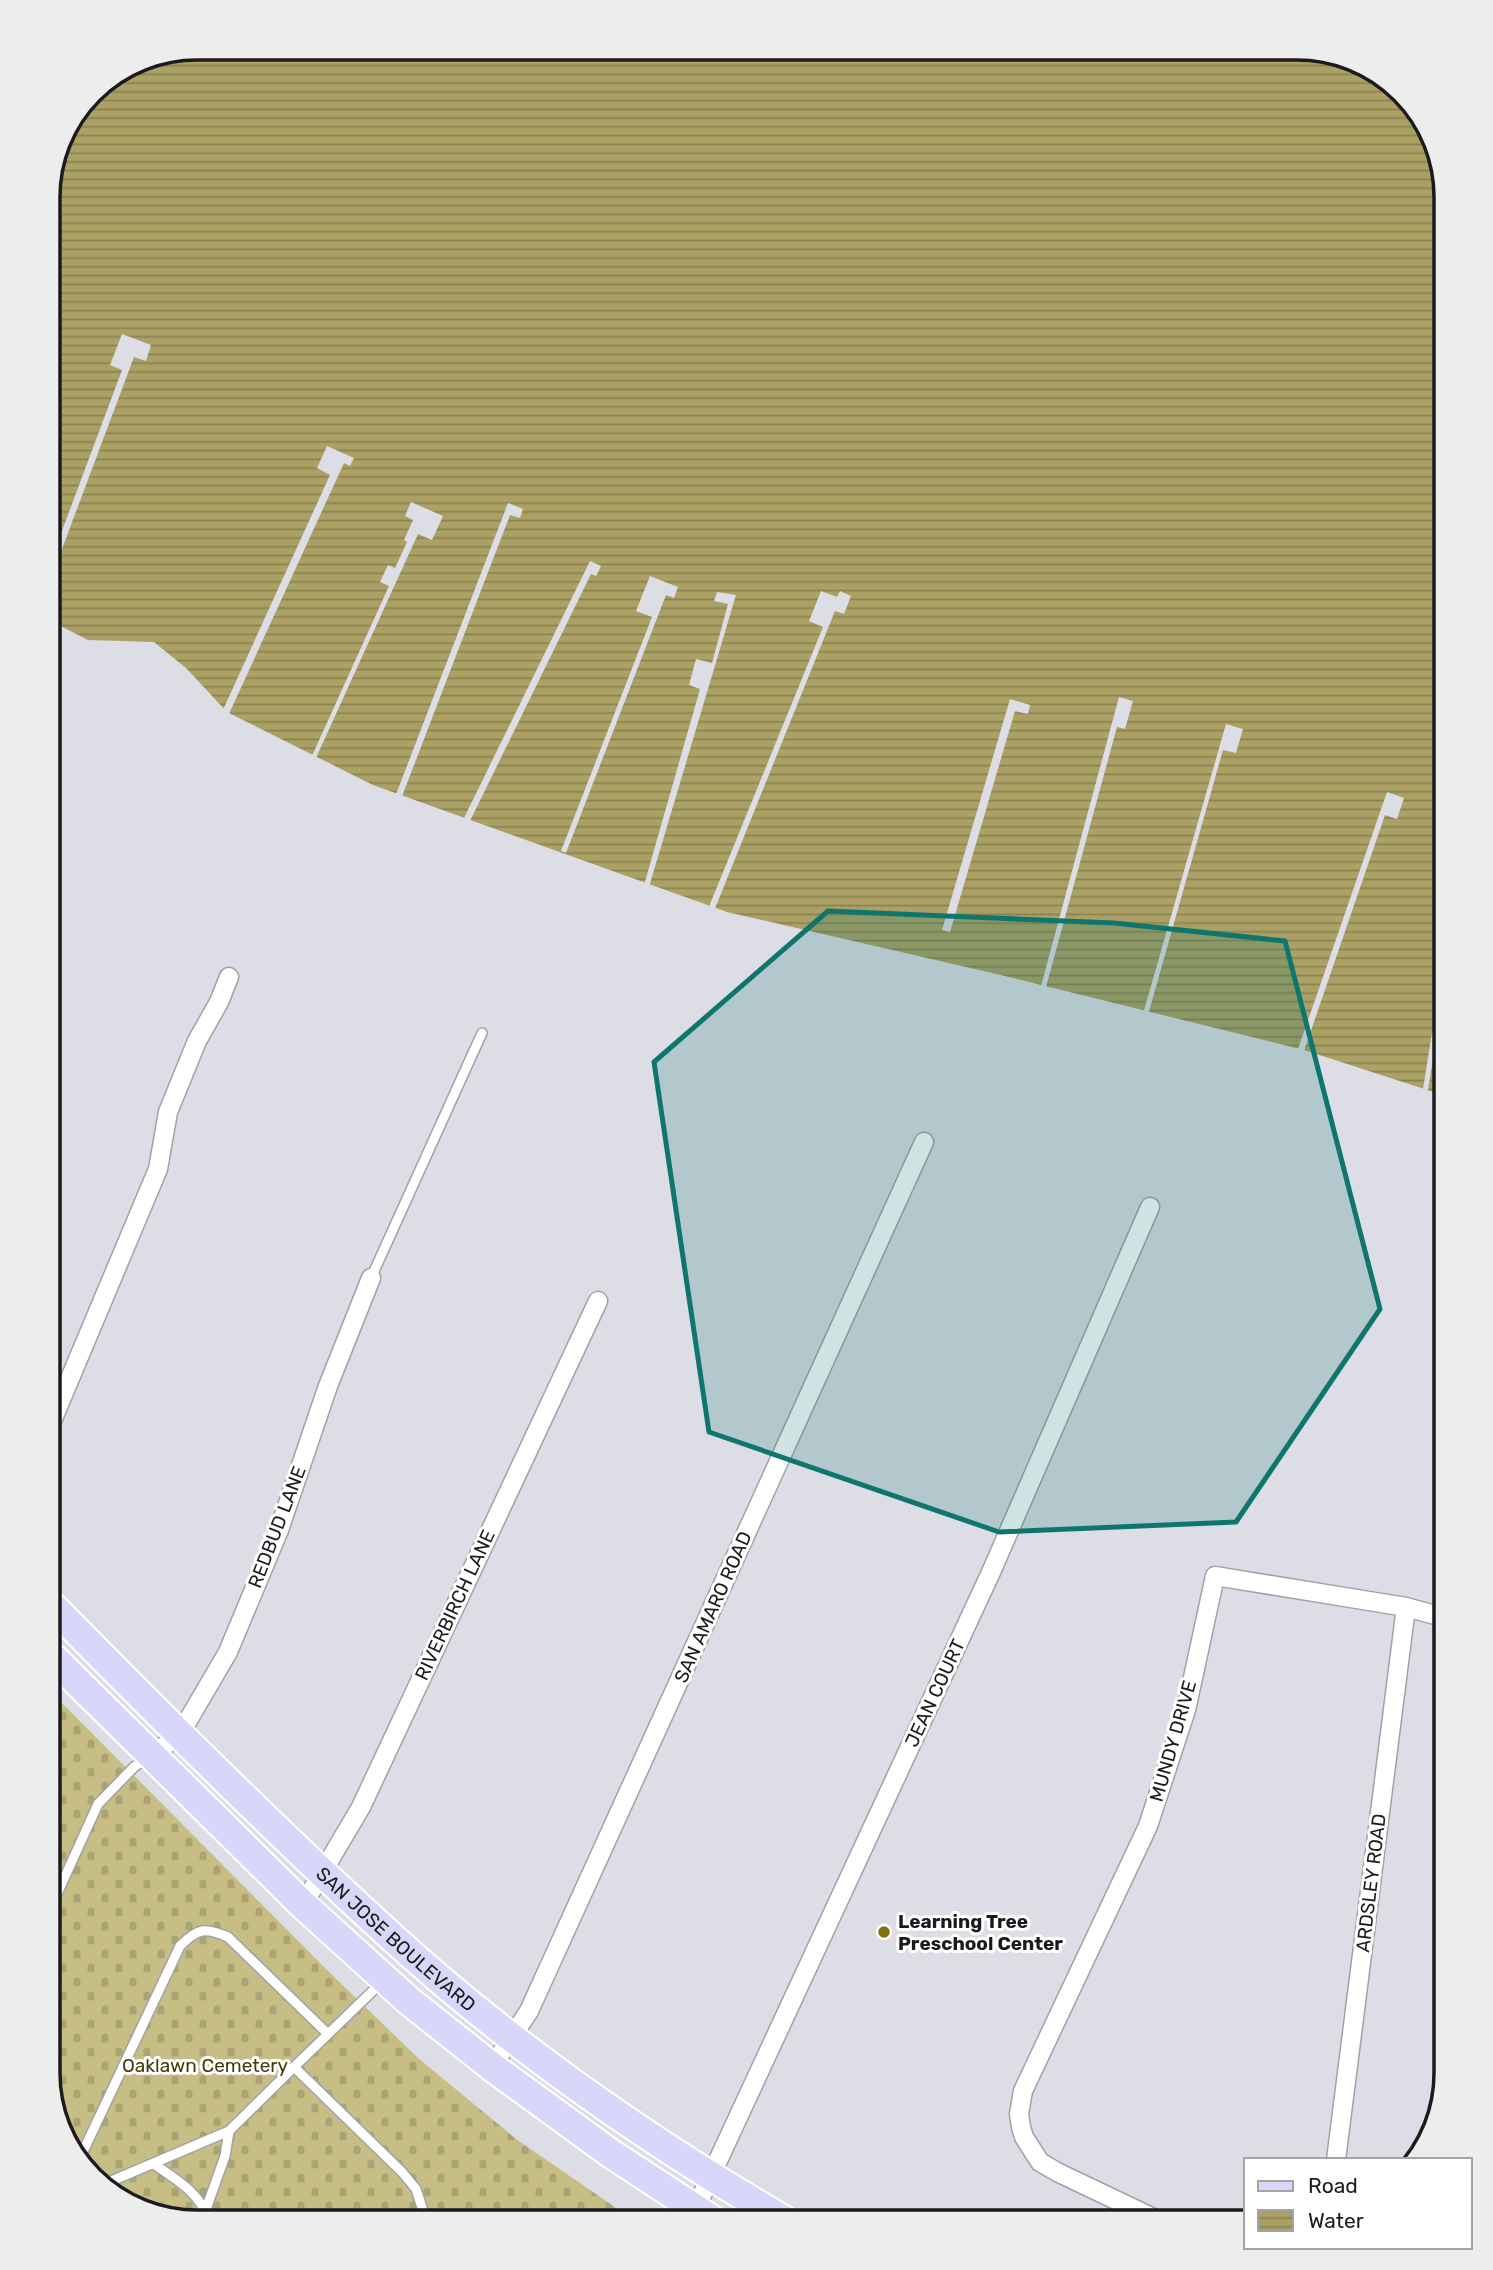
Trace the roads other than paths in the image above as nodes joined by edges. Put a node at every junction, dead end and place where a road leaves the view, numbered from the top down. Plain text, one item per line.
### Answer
1 (229, 977) dead end
2 (482, 1033) dead end
3 (924, 1142) dead end
4 (1150, 1207) dead end
5 (371, 1279) joint
6 (598, 1301) dead end
7 (60, 1402) edge
8 (1406, 1607) junction
9 (60, 1614) edge
10 (1434, 1615) edge
11 (60, 1665) edge
12 (180, 1734) junction
13 (151, 1756) junction
14 (323, 1874) junction
15 (60, 1887) edge
16 (303, 1905) junction
17 (384, 1979) junction
18 (328, 2034) junction
19 (512, 2036) junction
20 (294, 2067) junction
21 (492, 2067) junction
22 (229, 2131) junction
23 (84, 2151) edge
24 (1336, 2158) edge
25 (153, 2164) junction
26 (712, 2176) junction
27 (112, 2181) edge
28 (206, 2209) joint
29 (423, 2210) edge
30 (690, 2210) edge
31 (703, 2210) edge
32 (768, 2210) edge
33 (1137, 2210) edge

1 - 7 street
2 - 5 lane
3 - 19 street, SAN AMARO ROAD
4 - 26 street, JEAN COURT
5 - 12 street, REDBUD LANE
6 - 14 street, RIVERBIRCH LANE
8 - 10 street, MUNDY DRIVE
8 - 24 street, ARDSLEY ROAD
8 - 33 street, MUNDY DRIVE
9 - 12 main road, SAN JOSE BOULEVARD
11 - 13 main road, SAN JOSE BOULEVARD
12 - 13 street, REDBUD LANE
12 - 14 main road, SAN JOSE BOULEVARD
13 - 15 lane
13 - 16 main road, SAN JOSE BOULEVARD
14 - 16 street, RIVERBIRCH LANE
14 - 19 main road, SAN JOSE BOULEVARD
16 - 17 main road, SAN JOSE BOULEVARD
17 - 18 lane
17 - 21 main road, SAN JOSE BOULEVARD
18 - 20 lane
18 - 23 lane
19 - 21 street, SAN AMARO ROAD
19 - 26 main road, SAN JOSE BOULEVARD
20 - 22 lane
20 - 29 lane
21 - 30 main road, SAN JOSE BOULEVARD
22 - 25 lane
22 - 28 lane
25 - 27 lane
25 - 28 lane
26 - 31 street, JEAN COURT
26 - 32 main road, SAN JOSE BOULEVARD

